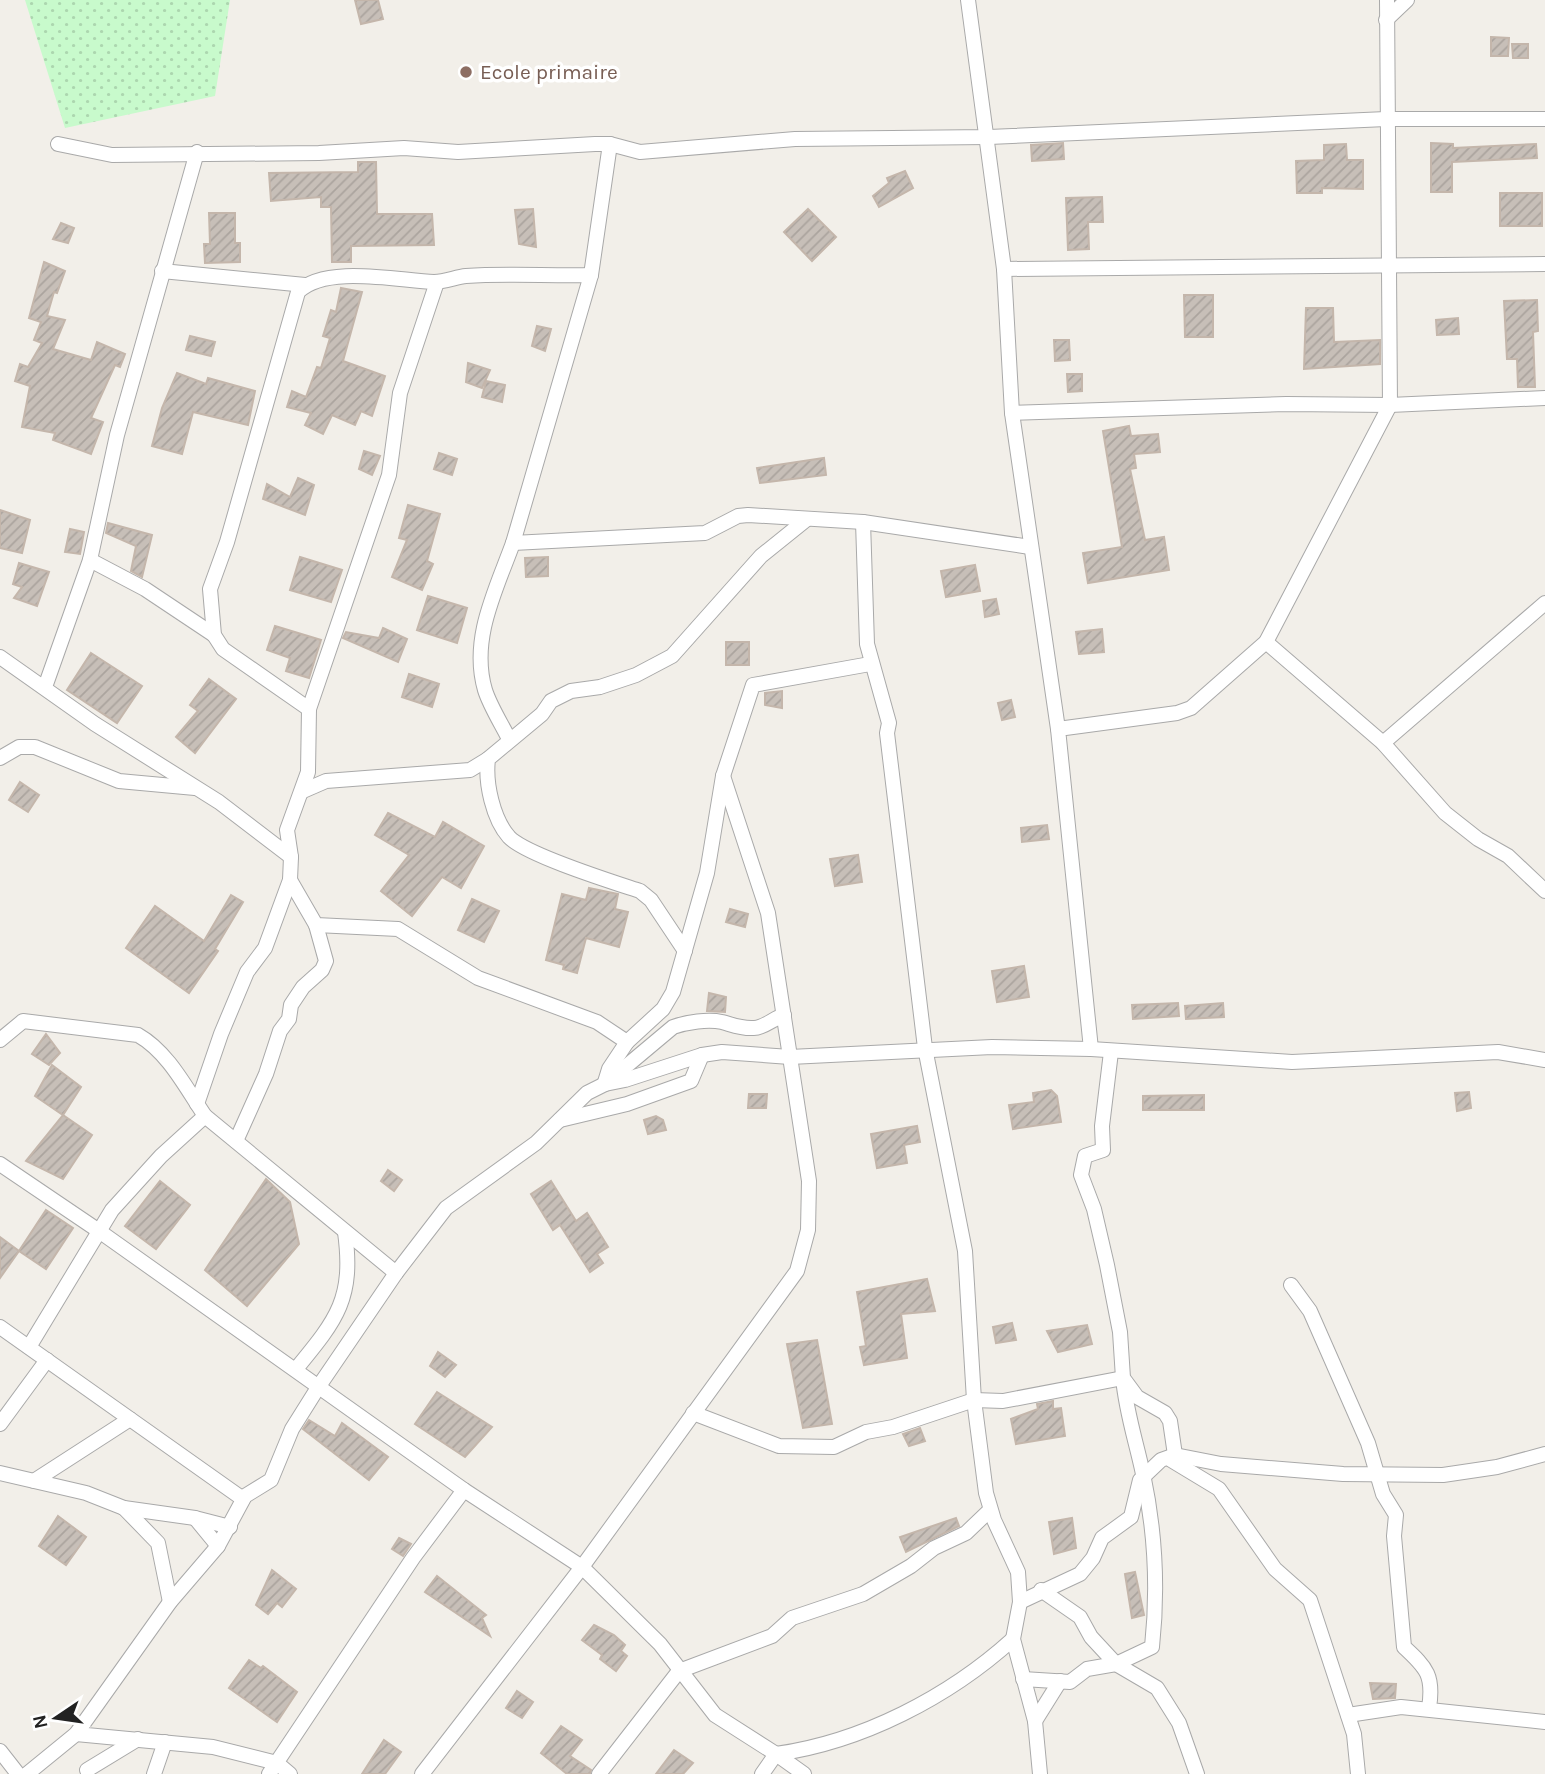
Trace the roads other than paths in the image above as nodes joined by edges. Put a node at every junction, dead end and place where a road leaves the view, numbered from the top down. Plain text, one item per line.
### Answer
1 (968, 0) edge
2 (1387, 0) edge
3 (1407, 0) edge
4 (1387, 20) junction
5 (1386, 119) junction
6 (1545, 119) edge
7 (989, 137) junction
8 (58, 144) dead end
9 (610, 145) junction
10 (197, 152) junction
11 (1391, 264) junction
12 (1545, 264) edge
13 (1004, 269) junction
14 (163, 271) junction
15 (591, 275) junction
16 (437, 282) junction
17 (305, 285) junction
18 (1545, 398) edge
19 (1390, 405) junction
20 (1012, 413) junction
21 (807, 519) junction
22 (863, 522) junction
23 (513, 543) junction
24 (1030, 547) junction
25 (90, 560) junction
26 (1545, 603) edge
27 (214, 635) junction
28 (1266, 642) junction
29 (0, 657) edge
30 (870, 664) junction
31 (46, 687) junction
32 (309, 709) junction
33 (1058, 729) junction
34 (509, 738) junction
35 (1383, 743) junction
36 (0, 758) edge
37 (488, 759) junction
38 (723, 776) junction
39 (197, 789) junction
40 (303, 791) junction
41 (291, 857) junction
42 (290, 880) junction
43 (1545, 891) edge
44 (316, 925) junction
45 (685, 951) junction
46 (784, 1015) junction
47 (0, 1040) edge
48 (627, 1042) junction
49 (925, 1048) junction
50 (1091, 1049) junction
51 (1111, 1052) junction
52 (702, 1055) junction
53 (790, 1057) junction
54 (1545, 1060) edge
55 (605, 1084) junction
56 (201, 1110) junction
57 (560, 1120) junction
58 (236, 1142) junction
59 (4, 1172) edge
60 (99, 1230) junction
61 (345, 1232) junction
62 (396, 1273) junction
63 (1291, 1285) dead end
64 (334, 1319) junction
65 (0, 1327) edge
66 (355, 1333) junction
67 (29, 1347) junction
68 (47, 1360) junction
69 (296, 1369) junction
70 (1123, 1378) junction
71 (320, 1386) junction
72 (974, 1400) junction
73 (693, 1413) junction
74 (130, 1419) junction
75 (0, 1424) edge
76 (1545, 1454) edge
77 (1171, 1456) junction
78 (1376, 1473) junction
79 (0, 1474) edge
80 (1143, 1476) junction
81 (34, 1481) junction
82 (464, 1490) junction
83 (243, 1499) junction
84 (124, 1508) junction
85 (990, 1510) junction
86 (195, 1518) junction
87 (230, 1527) junction
88 (218, 1546) junction
89 (582, 1567) junction
90 (1041, 1590) junction
91 (170, 1602) junction
92 (1020, 1602) junction
93 (1013, 1639) junction
94 (1116, 1664) junction
95 (679, 1671) junction
96 (1023, 1679) junction
97 (1060, 1681) junction
98 (1429, 1708) junction
99 (1348, 1715) junction
100 (1035, 1721) junction
101 (1545, 1722) edge
102 (76, 1734) junction
103 (138, 1739) junction
104 (165, 1742) junction
105 (0, 1751) edge
106 (776, 1754) junction
107 (273, 1768) edge
108 (1037, 1772) edge
109 (87, 1773) edge
110 (18, 1774) edge
111 (27, 1774) edge
112 (155, 1774) edge
113 (290, 1774) edge
114 (422, 1774) edge
115 (599, 1774) edge
116 (762, 1774) edge
117 (804, 1774) edge
118 (1197, 1774) edge
119 (1358, 1774) edge

1 - 7 street
2 - 4 street
3 - 4 street
4 - 5 street
5 - 6 street
5 - 7 street
5 - 11 street
7 - 9 street
7 - 13 street
8 - 10 street
9 - 10 street
9 - 15 street
10 - 14 street
11 - 12 street
11 - 13 street
11 - 19 street
13 - 20 street
14 - 17 street
14 - 25 street
15 - 16 street
15 - 23 street
16 - 17 street
16 - 32 street
17 - 27 street
18 - 19 street
19 - 20 street
19 - 28 street
20 - 24 street
21 - 22 street
21 - 23 street
21 - 34 street
22 - 24 street
22 - 30 street
23 - 34 street
24 - 33 street
25 - 27 street
25 - 31 street
26 - 35 street
27 - 32 street
28 - 33 street
28 - 35 street
29 - 31 street
30 - 38 street
30 - 49 street
31 - 39 street
32 - 40 street
33 - 50 street
34 - 37 street
35 - 43 street
36 - 39 street
37 - 40 street
37 - 45 street
38 - 45 street
38 - 46 street
39 - 41 street
40 - 41 street
41 - 42 street
42 - 44 street
42 - 56 street
44 - 48 street
44 - 58 street
45 - 48 street
46 - 53 street
46 - 55 street
47 - 56 street
48 - 55 street
49 - 50 street
49 - 53 street
49 - 72 street
50 - 51 street
51 - 54 street
51 - 70 street
52 - 53 street
52 - 55 street
52 - 57 street
53 - 73 street
55 - 57 street
56 - 58 street
56 - 60 street
57 - 62 street
58 - 61 street
59 - 60 street
60 - 67 street
60 - 69 street
61 - 62 street
61 - 64 street
62 - 66 street
63 - 78 street
64 - 66 street
64 - 69 street
65 - 67 street
66 - 71 street
67 - 68 street
68 - 74 street
68 - 75 street
69 - 71 street
70 - 72 street
70 - 77 street
70 - 80 street
71 - 82 street
71 - 83 street
72 - 73 street
72 - 85 street
73 - 89 street
74 - 81 street
74 - 83 street
76 - 78 street
77 - 78 street
77 - 80 street
77 - 99 street
78 - 98 street
79 - 81 street
80 - 90 street
80 - 94 street
81 - 84 street
82 - 89 street
82 - 107 street
83 - 87 street
84 - 86 street
84 - 91 street
85 - 92 street
85 - 95 street
86 - 87 street
86 - 88 street
87 - 88 street
88 - 91 street
89 - 95 street
89 - 114 street
90 - 92 street
90 - 94 street
91 - 102 street
92 - 93 street
93 - 96 street
93 - 106 street
94 - 97 street
94 - 118 street
95 - 106 street
95 - 115 street
96 - 97 street
96 - 100 street
97 - 100 street
98 - 99 street
98 - 101 street
99 - 119 street
100 - 108 street
102 - 103 street
102 - 111 street
103 - 104 street
103 - 109 street
104 - 107 street
104 - 112 street
105 - 110 street
106 - 116 street
106 - 117 street
107 - 113 street

